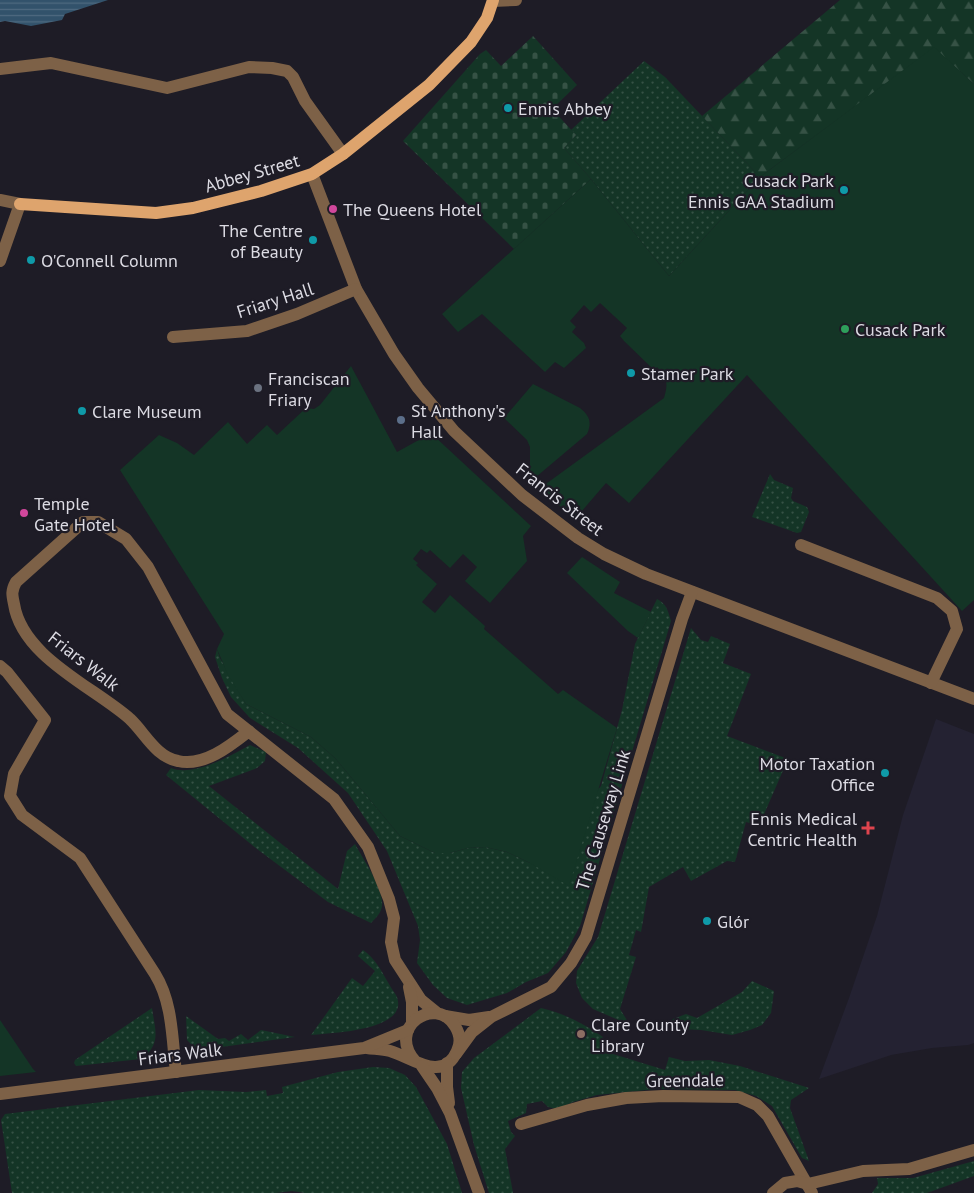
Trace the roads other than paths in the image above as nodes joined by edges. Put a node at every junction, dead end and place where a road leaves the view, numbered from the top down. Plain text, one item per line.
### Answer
1 (493, 0) edge
2 (516, 0) edge
3 (0, 69) edge
4 (342, 154) junction
5 (312, 174) junction
6 (0, 200) edge
7 (20, 204) junction
8 (1, 253) edge
9 (356, 289) junction
10 (173, 337) dead end
11 (801, 545) dead end
12 (692, 592) junction
13 (0, 666) edge
14 (931, 683) junction
15 (974, 699) edge
16 (249, 731) junction
17 (408, 982) junction
18 (441, 1015) junction
19 (491, 1017) junction
20 (410, 1026) junction
21 (364, 1048) junction
22 (452, 1058) junction
23 (418, 1063) junction
24 (176, 1072) junction
25 (0, 1094) edge
26 (450, 1113) junction
27 (521, 1124) dead end
28 (974, 1150) edge
29 (810, 1189) edge
30 (479, 1193) edge
31 (773, 1193) edge

1 - 2 street
1 - 4 main road, Abbey Street
3 - 4 street
4 - 5 main road, Abbey Street
5 - 7 main road, Abbey Street
5 - 9 street, Francis Street
6 - 7 street
7 - 8 street
9 - 10 street, Friary Hall
9 - 12 street, Francis Street
11 - 14 street
12 - 14 street, Francis Street
12 - 19 street, The Causeway Link
13 - 24 street
14 - 15 street, Francis Street
16 - 16 street, Friars Walk
16 - 17 street, Friars Walk
17 - 18 street, Friars Walk
17 - 20 street, Friars Walk
18 - 19 street, The Causeway Link
18 - 20 street
18 - 22 street
19 - 22 street, The Causeway Link
20 - 21 street, Friars Walk
20 - 23 street
21 - 23 street, Friars Walk
21 - 24 street, Friars Walk
22 - 23 street
22 - 26 street
23 - 26 street
24 - 25 street, Friars Walk
26 - 30 street
27 - 29 street, Greendale
28 - 29 street
29 - 31 street

